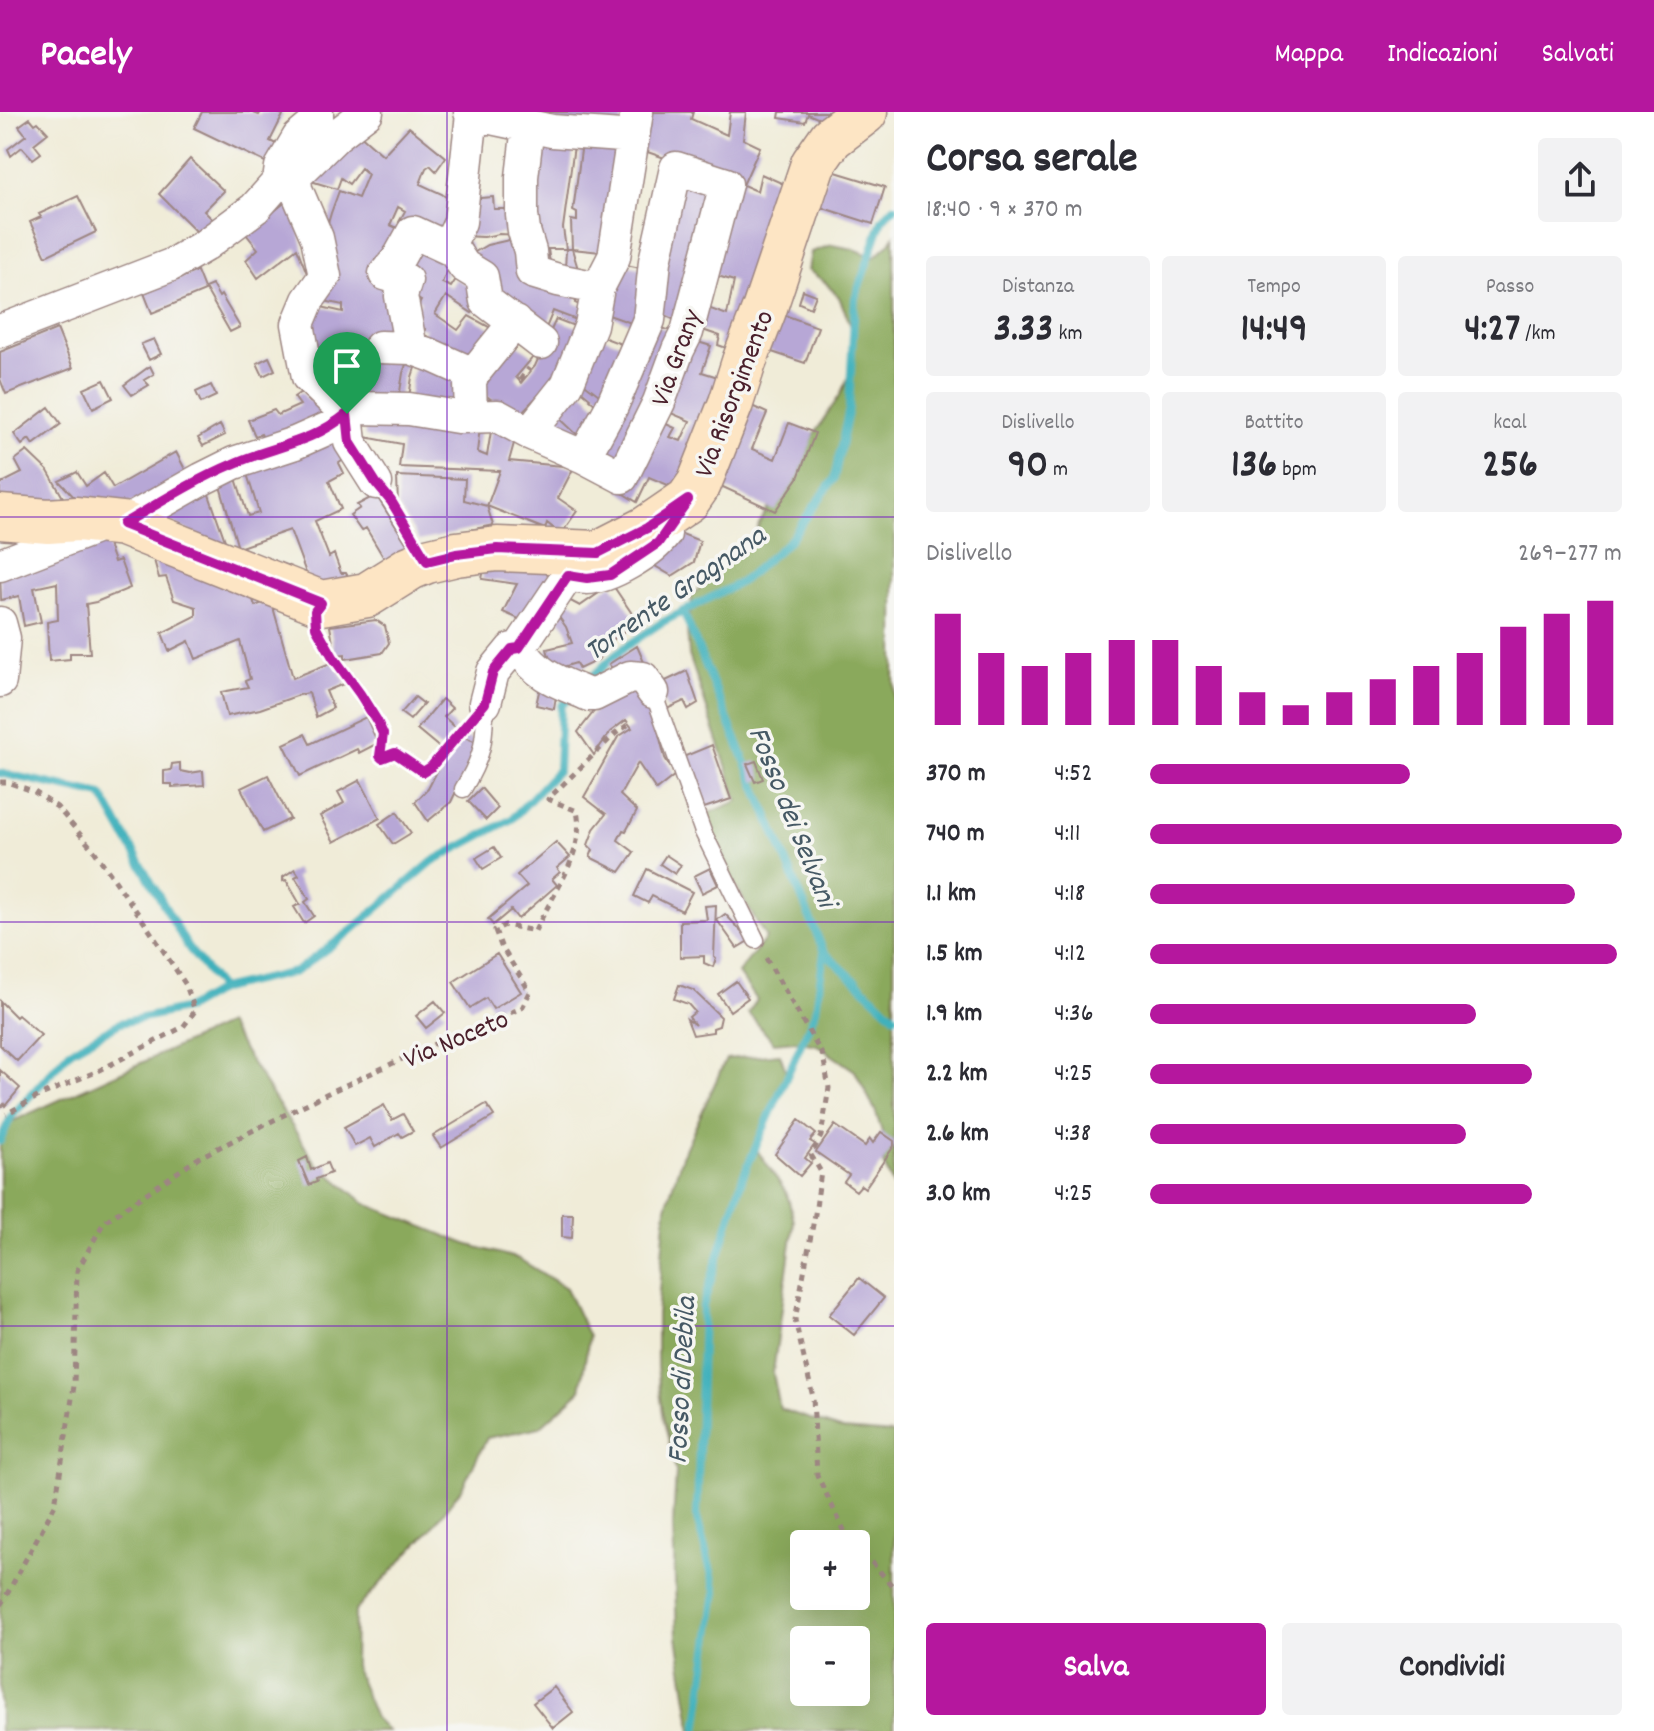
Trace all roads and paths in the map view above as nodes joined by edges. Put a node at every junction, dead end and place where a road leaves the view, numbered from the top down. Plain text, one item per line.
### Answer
1 (317, 112) edge
2 (367, 112) edge
3 (865, 112) edge
4 (471, 113) edge
5 (297, 125) edge
6 (528, 126) junction
7 (635, 126) edge
8 (288, 171) junction
9 (448, 248) junction
10 (598, 288) junction
11 (515, 322) junction
12 (0, 331) edge
13 (541, 343) dead end
14 (473, 374) junction
15 (347, 414) junction
16 (471, 416) junction
17 (529, 433) junction
18 (584, 457) junction
19 (376, 483) joint
20 (688, 500) junction
21 (0, 517) edge
22 (112, 522) junction
23 (427, 561) junction
24 (0, 565) edge
25 (321, 603) junction
26 (0, 623) edge
27 (519, 648) junction
28 (0, 681) edge
29 (653, 692) joint
30 (485, 703) junction
31 (629, 724) dead end
32 (0, 782) edge
33 (463, 789) dead end
34 (756, 940) joint
35 (6, 1114) dead end
36 (844, 1530) edge
37 (870, 1560) edge
38 (894, 1588) edge
39 (0, 1605) edge

1 - 5 street
2 - 8 street
3 - 20 main road, Via Risorgimento
4 - 6 street
4 - 9 street
5 - 8 street
6 - 7 street
6 - 10 street
7 - 10 street
8 - 12 street
8 - 15 street
9 - 11 street
9 - 14 street
10 - 17 street
11 - 13 street
11 - 14 street
14 - 16 street
15 - 16 street, Via Grany
15 - 19 street
15 - 22 street
16 - 17 street, Via Grany
17 - 18 street, Via Grany
18 - 18 street, Via Grany
19 - 23 path
20 - 23 main road, Via Risorgimento
20 - 27 street
21 - 22 main road
22 - 24 street
22 - 25 main road
23 - 25 main road, Via Risorgimento
25 - 30 path
26 - 28 street
27 - 29 street
27 - 30 street
29 - 34 lane
30 - 33 lane
31 - 39 path, Via Noceto
32 - 35 path
34 - 36 path
37 - 38 path

